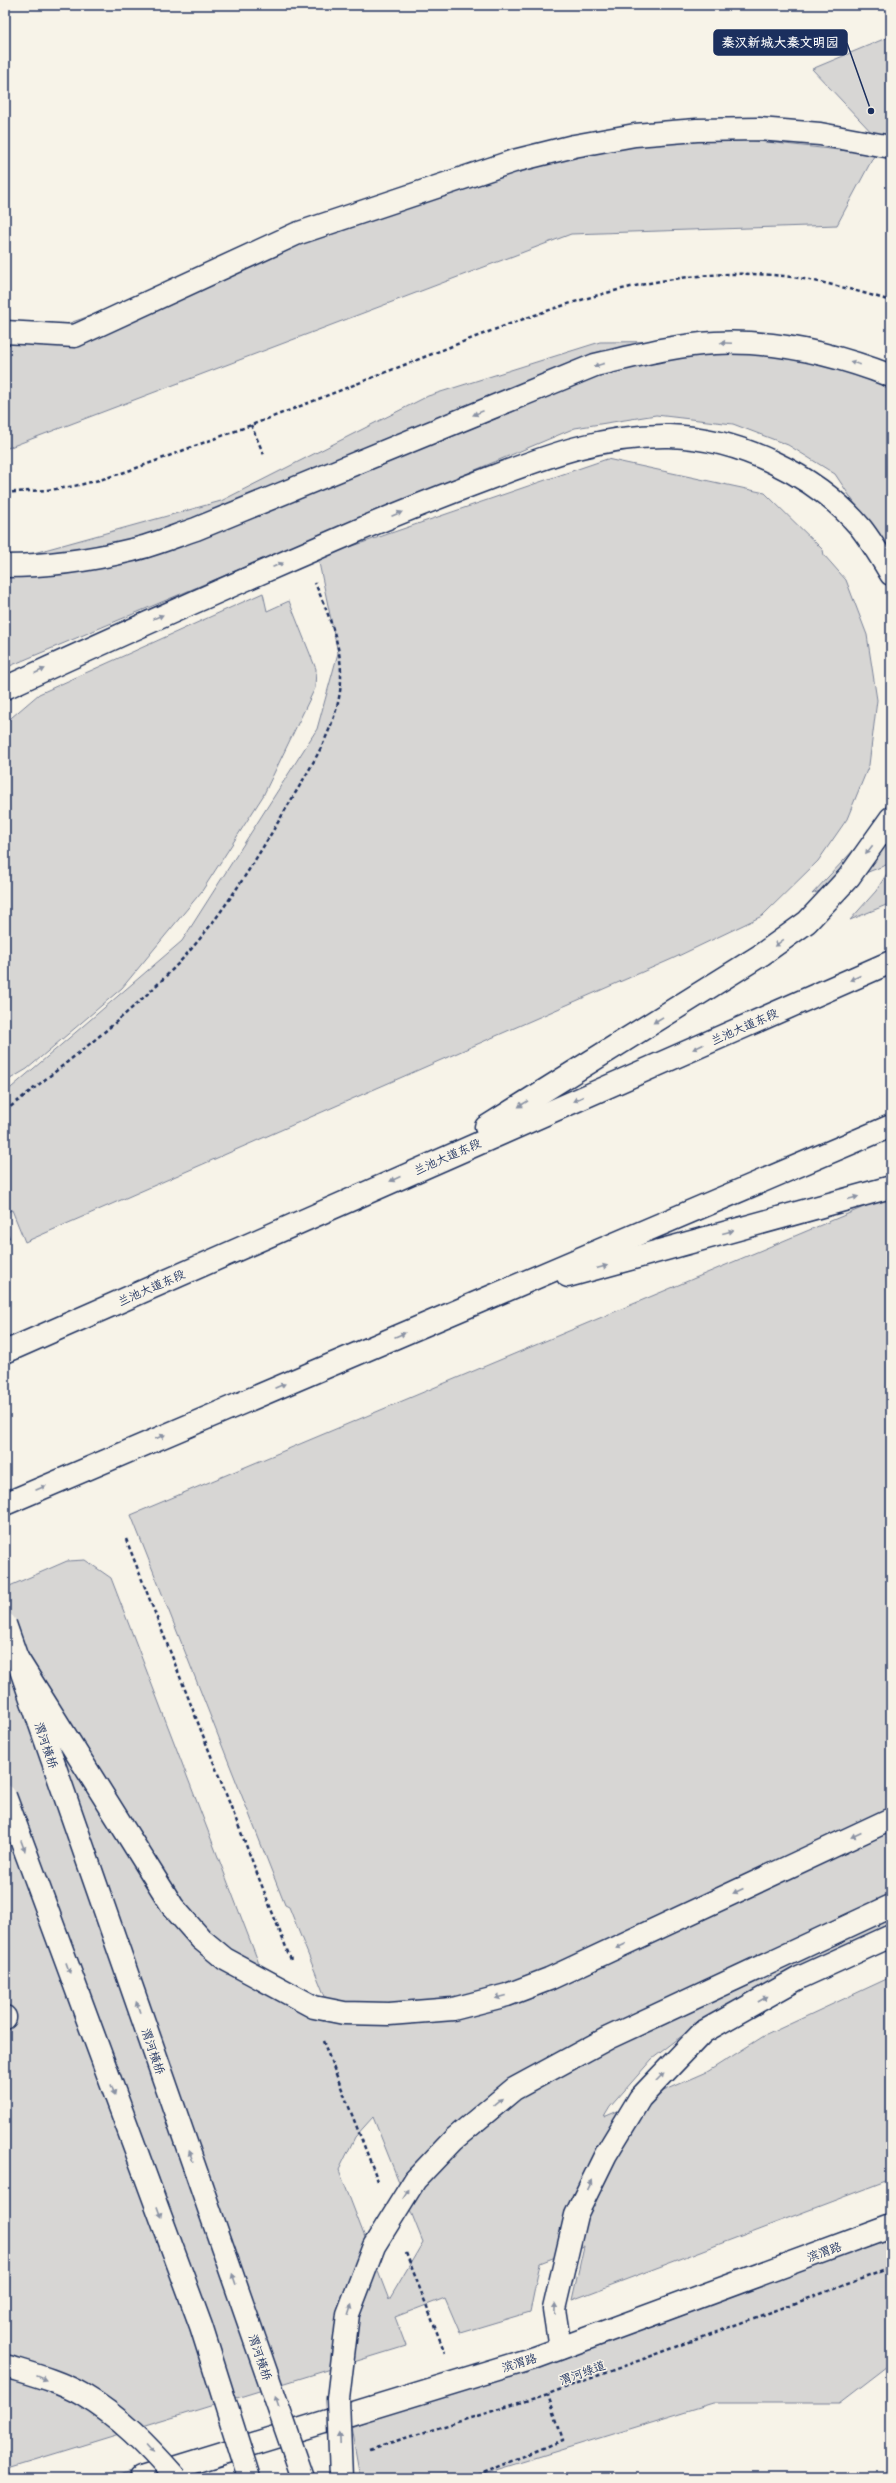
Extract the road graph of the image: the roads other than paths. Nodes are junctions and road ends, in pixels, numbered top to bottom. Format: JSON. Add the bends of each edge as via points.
{"nodes":[{"id":1,"x":891,"y":147,"type":"edge"},
{"id":2,"x":5,"y":332,"type":"edge"},
{"id":3,"x":891,"y":376,"type":"edge"},
{"id":4,"x":5,"y":566,"type":"edge"},
{"id":5,"x":891,"y":574,"type":"edge"},
{"id":6,"x":5,"y":688,"type":"edge"},
{"id":7,"x":891,"y":818,"type":"edge"},
{"id":8,"x":891,"y":962,"type":"edge"},
{"id":9,"x":891,"y":1126,"type":"edge"},
{"id":10,"x":421,"y":1168,"type":"junction"},
{"id":11,"x":891,"y":1187,"type":"edge"},
{"id":12,"x":484,"y":1299,"type":"junction"},
{"id":13,"x":5,"y":1352,"type":"edge"},
{"id":14,"x":5,"y":1504,"type":"edge"},
{"id":15,"x":5,"y":1624,"type":"edge"},
{"id":16,"x":15,"y":1656,"type":"junction"},
{"id":17,"x":5,"y":1796,"type":"edge"},
{"id":18,"x":891,"y":1819,"type":"edge"},
{"id":19,"x":891,"y":1906,"type":"edge"},
{"id":20,"x":891,"y":1936,"type":"edge"},
{"id":21,"x":891,"y":2226,"type":"edge"},
{"id":22,"x":560,"y":2348,"type":"junction"},
{"id":23,"x":5,"y":2366,"type":"edge"},
{"id":24,"x":141,"y":2478,"type":"edge"},
{"id":25,"x":176,"y":2478,"type":"edge"},
{"id":26,"x":249,"y":2478,"type":"edge"},
{"id":27,"x":303,"y":2478,"type":"edge"},
{"id":28,"x":341,"y":2478,"type":"edge"}],
"edges":[{"from":1,"to":2,"type":"main road","via":[[820,134],[759,129],[635,135],[574,146],[514,161],[296,234],[75,336]]},
{"from":3,"to":4,"type":"main road","one_way":true,"via":[[855,362],[778,346],[716,343],[662,349],[595,366],[196,529],[132,550],[80,560]]},
{"from":6,"to":5,"type":"main road","one_way":true,"via":[[141,624],[411,507],[528,463],[600,441],[639,436],[672,436],[704,440],[761,457],[800,477],[831,499],[862,529]]},
{"from":7,"to":10,"type":"main road","one_way":true,"via":[[849,877],[807,922],[761,955]]},
{"from":8,"to":10,"type":"main road","name":"兰池大道东段","one_way":true},
{"from":9,"to":12,"type":"main road"},
{"from":10,"to":13,"type":"main road","name":"兰池大道东段","one_way":true},
{"from":12,"to":11,"type":"main road","one_way":true},
{"from":14,"to":12,"type":"main road","one_way":true},
{"from":15,"to":16,"type":"main road","name":"渭河横桥","bridge":true},
{"from":18,"to":16,"type":"main road","one_way":true,"bridge":true,"via":[[549,1979],[507,1995],[452,2009],[389,2014],[344,2013],[314,2007],[225,1959],[201,1939],[172,1907]]},
{"from":27,"to":16,"type":"main road","name":"渭河横桥","one_way":true,"bridge":true},
{"from":17,"to":26,"type":"main road","one_way":true,"bridge":true,"via":[[201,2326]]},
{"from":28,"to":19,"type":"main road","one_way":true,"bridge":true,"via":[[338,2399],[348,2314],[374,2246],[414,2180],[454,2139],[514,2089],[608,2038]]},
{"from":22,"to":20,"type":"main road","one_way":true,"via":[[554,2309],[576,2215],[606,2154],[640,2098],[703,2032],[799,1978]]},
{"from":21,"to":22,"type":"main road","name":"滨渭路"},
{"from":22,"to":24,"type":"main road","name":"滨渭路"},
{"from":23,"to":25,"type":"main road","one_way":true,"bridge":true,"via":[[82,2394],[144,2441]]}]}
